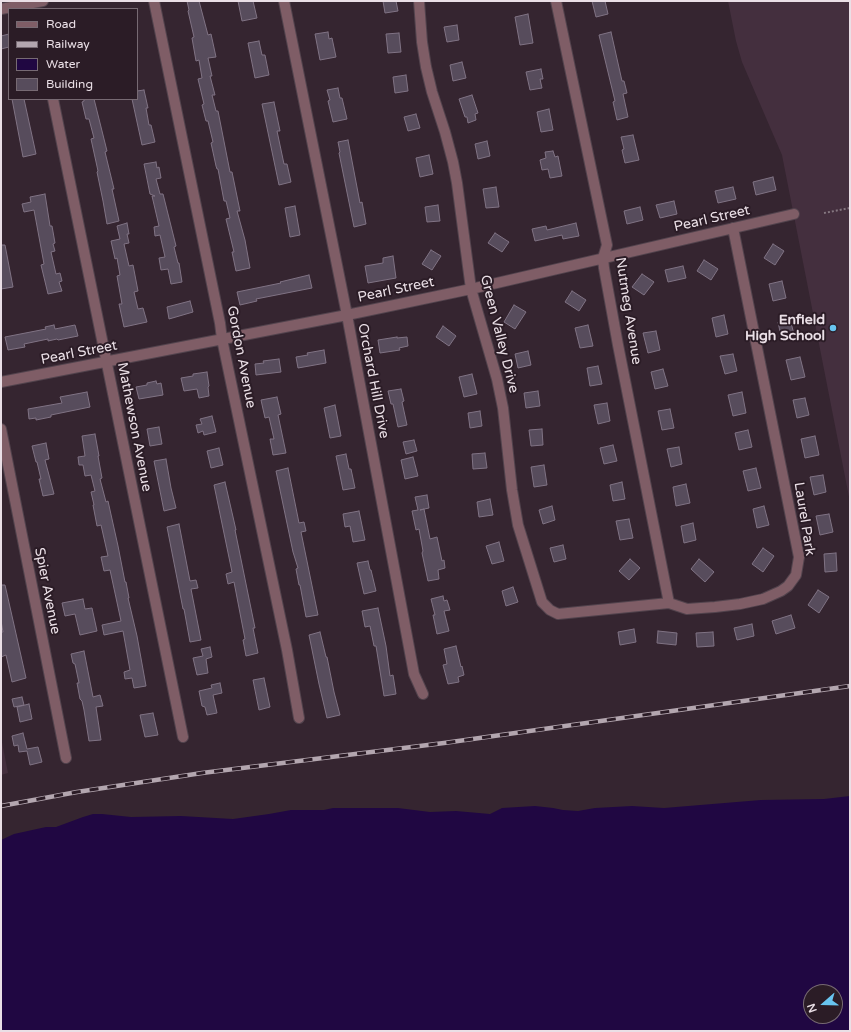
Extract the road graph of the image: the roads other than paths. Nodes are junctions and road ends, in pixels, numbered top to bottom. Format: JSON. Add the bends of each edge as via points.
{"nodes":[{"id":1,"x":154,"y":1,"type":"edge"},
{"id":2,"x":284,"y":1,"type":"edge"},
{"id":3,"x":419,"y":1,"type":"edge"},
{"id":4,"x":556,"y":1,"type":"edge"},
{"id":5,"x":38,"y":3,"type":"edge"},
{"id":6,"x":1,"y":9,"type":"edge"},
{"id":7,"x":54,"y":100,"type":"edge"},
{"id":8,"x":794,"y":214,"type":"dead end"},
{"id":9,"x":733,"y":228,"type":"junction"},
{"id":10,"x":603,"y":258,"type":"junction"},
{"id":11,"x":471,"y":289,"type":"junction"},
{"id":12,"x":347,"y":315,"type":"junction"},
{"id":13,"x":222,"y":339,"type":"junction"},
{"id":14,"x":107,"y":362,"type":"junction"},
{"id":15,"x":1,"y":382,"type":"edge"},
{"id":16,"x":1,"y":429,"type":"edge"},
{"id":17,"x":542,"y":602,"type":"joint"},
{"id":18,"x":670,"y":603,"type":"junction"},
{"id":19,"x":423,"y":694,"type":"dead end"},
{"id":20,"x":300,"y":718,"type":"dead end"},
{"id":21,"x":183,"y":737,"type":"dead end"},
{"id":22,"x":66,"y":758,"type":"dead end"}],
"edges":[{"from":1,"to":13,"type":"street","name":"Gordon Avenue"},
{"from":2,"to":12,"type":"street","name":"Orchard Hill Drive"},
{"from":3,"to":11,"type":"street","name":"Green Valley Drive","via":[[426,67],[457,183]]},
{"from":4,"to":10,"type":"street","name":"Nutmeg Avenue","via":[[607,245]]},
{"from":5,"to":6,"type":"street"},
{"from":7,"to":14,"type":"street","name":"Mathewson Avenue"},
{"from":8,"to":9,"type":"street","name":"Pearl Street"},
{"from":9,"to":10,"type":"street","name":"Pearl Street"},
{"from":9,"to":18,"type":"street","name":"Laurel Park","via":[[799,557],[796,575],[788,586],[763,599],[687,609]]},
{"from":10,"to":11,"type":"street","name":"Pearl Street"},
{"from":10,"to":18,"type":"street","name":"Nutmeg Avenue"},
{"from":11,"to":12,"type":"street","name":"Pearl Street"},
{"from":11,"to":17,"type":"street","name":"Green Valley Drive","via":[[503,408],[518,525]]},
{"from":12,"to":13,"type":"street","name":"Pearl Street"},
{"from":12,"to":19,"type":"street","name":"Orchard Hill Drive","via":[[414,674]]},
{"from":13,"to":14,"type":"street","name":"Pearl Street"},
{"from":13,"to":20,"type":"street","name":"Gordon Avenue"},
{"from":14,"to":15,"type":"street","name":"Pearl Street"},
{"from":14,"to":21,"type":"street","name":"Mathewson Avenue"},
{"from":16,"to":22,"type":"street","name":"Spier Avenue"},
{"from":17,"to":18,"type":"street","name":"Laurel Park","via":[[558,614]]}]}
